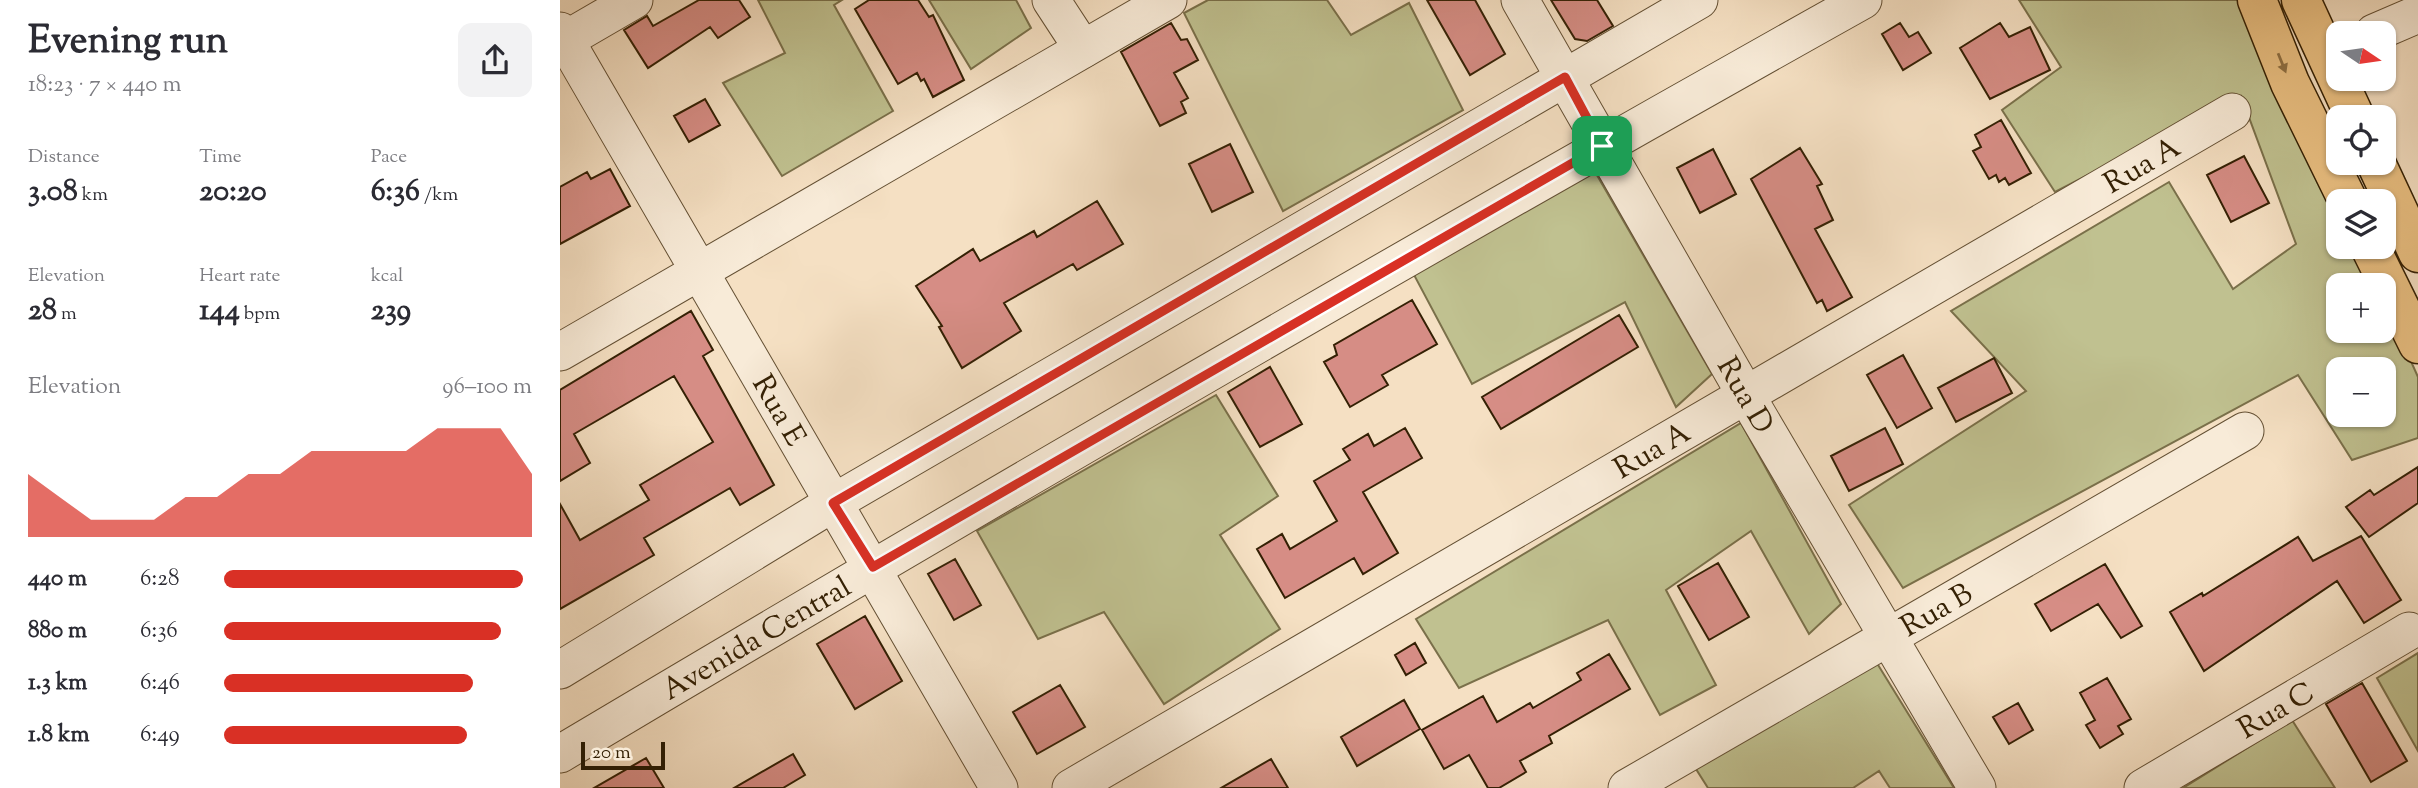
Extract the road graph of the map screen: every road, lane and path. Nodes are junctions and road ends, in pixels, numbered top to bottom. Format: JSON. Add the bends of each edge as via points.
{"nodes":[{"id":1,"x":634,"y":0,"type":"edge"},
{"id":2,"x":1051,"y":0,"type":"edge"},
{"id":3,"x":1168,"y":0,"type":"edge"},
{"id":4,"x":1520,"y":0,"type":"edge"},
{"id":5,"x":1699,"y":0,"type":"edge"},
{"id":6,"x":1863,"y":0,"type":"edge"},
{"id":7,"x":2257,"y":0,"type":"edge"},
{"id":8,"x":2301,"y":0,"type":"edge"},
{"id":9,"x":2418,"y":14,"type":"edge"},
{"id":10,"x":2396,"y":24,"type":"edge"},
{"id":11,"x":562,"y":38,"type":"edge"},
{"id":12,"x":2326,"y":42,"type":"edge"},
{"id":13,"x":1083,"y":49,"type":"junction"},
{"id":14,"x":1565,"y":77,"type":"junction"},
{"id":15,"x":2232,"y":112,"type":"dead end"},
{"id":16,"x":1602,"y":146,"type":"junction"},
{"id":17,"x":2382,"y":175,"type":"edge"},
{"id":18,"x":2342,"y":189,"type":"edge"},
{"id":19,"x":2418,"y":253,"type":"edge"},
{"id":20,"x":2376,"y":259,"type":"edge"},
{"id":21,"x":700,"y":272,"type":"junction"},
{"id":22,"x":2418,"y":344,"type":"edge"},
{"id":23,"x":560,"y":352,"type":"edge"},
{"id":24,"x":1747,"y":397,"type":"junction"},
{"id":25,"x":2245,"y":431,"type":"dead end"},
{"id":26,"x":833,"y":503,"type":"junction"},
{"id":27,"x":873,"y":567,"type":"junction"},
{"id":28,"x":2409,"y":631,"type":"dead end"},
{"id":29,"x":1888,"y":637,"type":"junction"},
{"id":30,"x":560,"y":670,"type":"edge"},
{"id":31,"x":560,"y":754,"type":"edge"},
{"id":32,"x":999,"y":788,"type":"edge"},
{"id":33,"x":1071,"y":788,"type":"edge"},
{"id":34,"x":1627,"y":788,"type":"edge"},
{"id":35,"x":1977,"y":788,"type":"edge"},
{"id":36,"x":2143,"y":788,"type":"edge"}],
"edges":[{"from":1,"to":11,"type":"street"},
{"from":2,"to":13,"type":"street"},
{"from":3,"to":13,"type":"street"},
{"from":4,"to":14,"type":"street","name":"Rua D"},
{"from":5,"to":14,"type":"street"},
{"from":6,"to":16,"type":"street","name":"Avenida Central"},
{"from":7,"to":18,"type":"main road","one_way":true,"via":[[2290,83]]},
{"from":8,"to":12,"type":"main road"},
{"from":9,"to":10,"type":"street"},
{"from":11,"to":21,"type":"street","name":"Rua E"},
{"from":13,"to":21,"type":"street"},
{"from":14,"to":16,"type":"street","name":"Rua D"},
{"from":14,"to":26,"type":"street"},
{"from":15,"to":24,"type":"street","name":"Rua A"},
{"from":16,"to":24,"type":"street","name":"Rua D"},
{"from":16,"to":27,"type":"street","name":"Avenida Central"},
{"from":17,"to":19,"type":"main road"},
{"from":20,"to":22,"type":"main road"},
{"from":21,"to":23,"type":"street"},
{"from":21,"to":26,"type":"street","name":"Rua E"},
{"from":24,"to":29,"type":"street","name":"Rua D"},
{"from":24,"to":33,"type":"street","name":"Rua A"},
{"from":25,"to":29,"type":"street","name":"Rua B"},
{"from":26,"to":27,"type":"street","name":"Rua E"},
{"from":26,"to":30,"type":"street"},
{"from":27,"to":31,"type":"street","name":"Avenida Central"},
{"from":27,"to":32,"type":"street","name":"Rua E"},
{"from":28,"to":36,"type":"street","name":"Rua C"},
{"from":29,"to":34,"type":"street","name":"Rua B"},
{"from":29,"to":35,"type":"street","name":"Rua D"}]}
